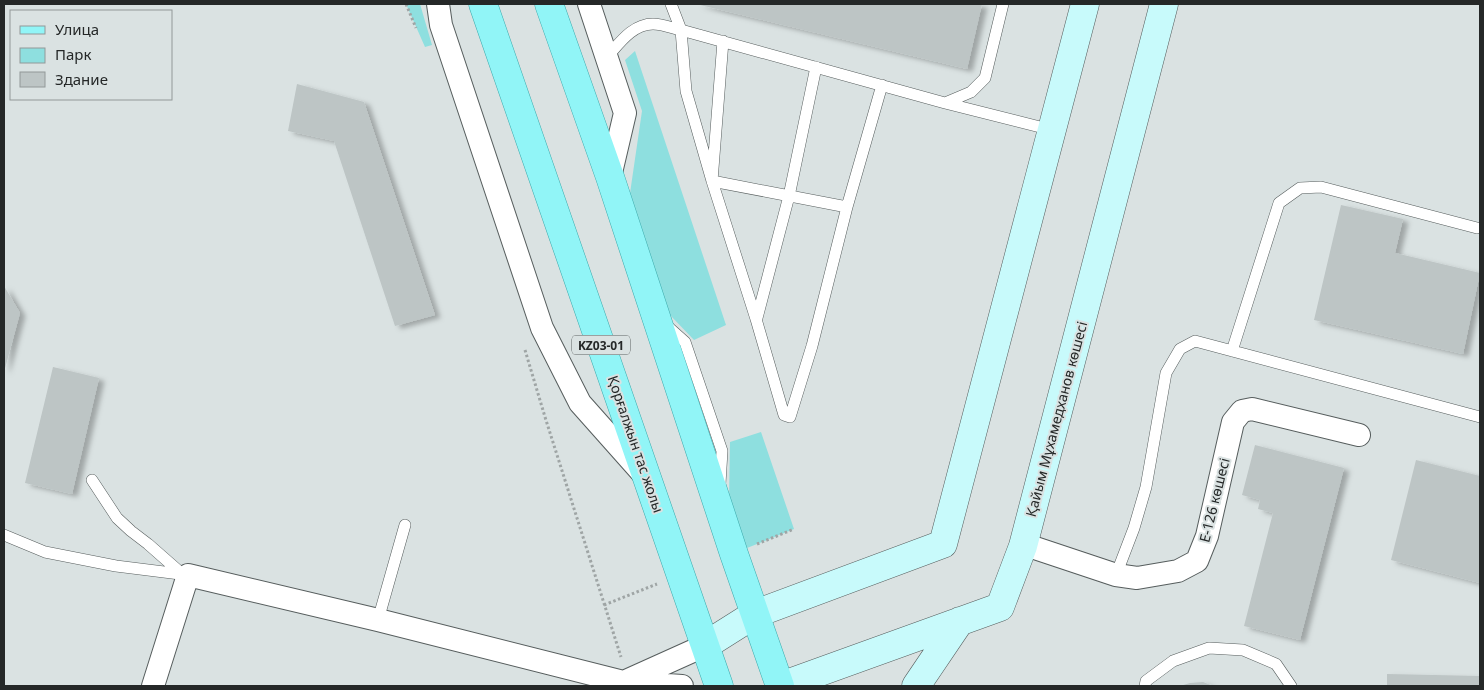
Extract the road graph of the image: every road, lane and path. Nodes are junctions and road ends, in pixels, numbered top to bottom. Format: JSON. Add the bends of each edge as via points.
{"nodes":[{"id":1,"x":438,"y":4,"type":"edge"},
{"id":2,"x":483,"y":4,"type":"edge"},
{"id":3,"x":549,"y":4,"type":"edge"},
{"id":4,"x":589,"y":4,"type":"edge"},
{"id":5,"x":671,"y":4,"type":"edge"},
{"id":6,"x":1003,"y":4,"type":"edge"},
{"id":7,"x":1086,"y":4,"type":"edge"},
{"id":8,"x":1164,"y":4,"type":"edge"},
{"id":9,"x":681,"y":30,"type":"junction"},
{"id":10,"x":723,"y":41,"type":"junction"},
{"id":11,"x":606,"y":58,"type":"junction"},
{"id":12,"x":816,"y":67,"type":"junction"},
{"id":13,"x":882,"y":85,"type":"junction"},
{"id":14,"x":945,"y":102,"type":"junction"},
{"id":15,"x":1052,"y":130,"type":"junction"},
{"id":16,"x":610,"y":177,"type":"junction"},
{"id":17,"x":712,"y":181,"type":"junction"},
{"id":18,"x":789,"y":196,"type":"junction"},
{"id":19,"x":848,"y":208,"type":"junction"},
{"id":20,"x":1477,"y":228,"type":"dead end"},
{"id":21,"x":756,"y":319,"type":"junction"},
{"id":22,"x":1232,"y":351,"type":"junction"},
{"id":23,"x":1480,"y":417,"type":"edge"},
{"id":24,"x":1359,"y":435,"type":"dead end"},
{"id":25,"x":92,"y":480,"type":"dead end"},
{"id":26,"x":649,"y":482,"type":"junction"},
{"id":27,"x":406,"y":525,"type":"dead end"},
{"id":28,"x":794,"y":529,"type":"dead end"},
{"id":29,"x":4,"y":534,"type":"edge"},
{"id":30,"x":757,"y":544,"type":"dead end"},
{"id":31,"x":1023,"y":544,"type":"junction"},
{"id":32,"x":184,"y":574,"type":"junction"},
{"id":33,"x":1116,"y":575,"type":"junction"},
{"id":34,"x":656,"y":584,"type":"dead end"},
{"id":35,"x":604,"y":605,"type":"dead end"},
{"id":36,"x":755,"y":614,"type":"junction"},
{"id":37,"x":378,"y":620,"type":"junction"},
{"id":38,"x":960,"y":621,"type":"junction"},
{"id":39,"x":706,"y":645,"type":"junction"},
{"id":40,"x":623,"y":684,"type":"edge"},
{"id":41,"x":153,"y":686,"type":"edge"},
{"id":42,"x":682,"y":686,"type":"edge"},
{"id":43,"x":719,"y":686,"type":"edge"},
{"id":44,"x":780,"y":686,"type":"edge"},
{"id":45,"x":916,"y":686,"type":"edge"},
{"id":46,"x":1145,"y":686,"type":"edge"},
{"id":47,"x":1291,"y":686,"type":"edge"}],
"edges":[{"from":1,"to":26,"type":"street","via":[[440,25],[542,328],[580,403]]},
{"from":2,"to":26,"type":"main road","name":"Қорғалжын тас жолы","number":"KZ03-01"},
{"from":3,"to":16,"type":"main road"},
{"from":4,"to":11,"type":"street"},
{"from":5,"to":9,"type":"lane"},
{"from":6,"to":14,"type":"lane","via":[[984,78],[971,92]]},
{"from":7,"to":15,"type":"main road"},
{"from":8,"to":31,"type":"main road","name":"Қайым Мұхамедханов көшесі"},
{"from":9,"to":10,"type":"lane"},
{"from":9,"to":11,"type":"lane","via":[[654,24],[640,26]]},
{"from":9,"to":17,"type":"lane","via":[[686,91]]},
{"from":10,"to":12,"type":"lane"},
{"from":10,"to":17,"type":"lane"},
{"from":11,"to":16,"type":"street","via":[[625,113]]},
{"from":12,"to":13,"type":"lane"},
{"from":12,"to":18,"type":"lane"},
{"from":13,"to":14,"type":"lane"},
{"from":13,"to":19,"type":"lane"},
{"from":14,"to":15,"type":"lane"},
{"from":15,"to":36,"type":"main road","via":[[942,544]]},
{"from":16,"to":36,"type":"main road"},
{"from":17,"to":18,"type":"lane"},
{"from":17,"to":21,"type":"lane"},
{"from":18,"to":19,"type":"lane"},
{"from":18,"to":21,"type":"lane"},
{"from":19,"to":21,"type":"lane","via":[[790,417],[784,415]]},
{"from":20,"to":22,"type":"lane","via":[[1321,187],[1300,188],[1279,203]]},
{"from":22,"to":23,"type":"lane"},
{"from":22,"to":33,"type":"lane","via":[[1195,341],[1180,349],[1166,373],[1146,488]]},
{"from":24,"to":33,"type":"street","name":"Е-126 көшесі","via":[[1252,409],[1242,411],[1233,422],[1207,536],[1197,561],[1178,571],[1137,578]]},
{"from":25,"to":32,"type":"lane","via":[[117,518]]},
{"from":26,"to":39,"type":"main road","name":"Қорғалжын тас жолы","number":"KZ03-01"},
{"from":27,"to":37,"type":"lane"},
{"from":28,"to":30,"type":"path"},
{"from":29,"to":32,"type":"lane","via":[[45,552],[116,566]]},
{"from":31,"to":33,"type":"street","name":"Е-126 көшесі"},
{"from":31,"to":38,"type":"main road","name":"Қайым Мұхамедханов көшесі","via":[[1000,607]]},
{"from":32,"to":37,"type":"street"},
{"from":32,"to":41,"type":"street"},
{"from":34,"to":35,"type":"path"},
{"from":36,"to":39,"type":"main road"},
{"from":36,"to":44,"type":"main road"},
{"from":37,"to":40,"type":"street"},
{"from":38,"to":44,"type":"main road","name":"Қайым Мұхамедханов көшесі"},
{"from":38,"to":45,"type":"main road"},
{"from":39,"to":40,"type":"street"},
{"from":39,"to":43,"type":"main road","name":"Қорғалжын тас жолы","number":"KZ03-01"},
{"from":40,"to":42,"type":"street"},
{"from":46,"to":47,"type":"lane","via":[[1146,681],[1173,661],[1209,648],[1243,650],[1276,664]]}]}
